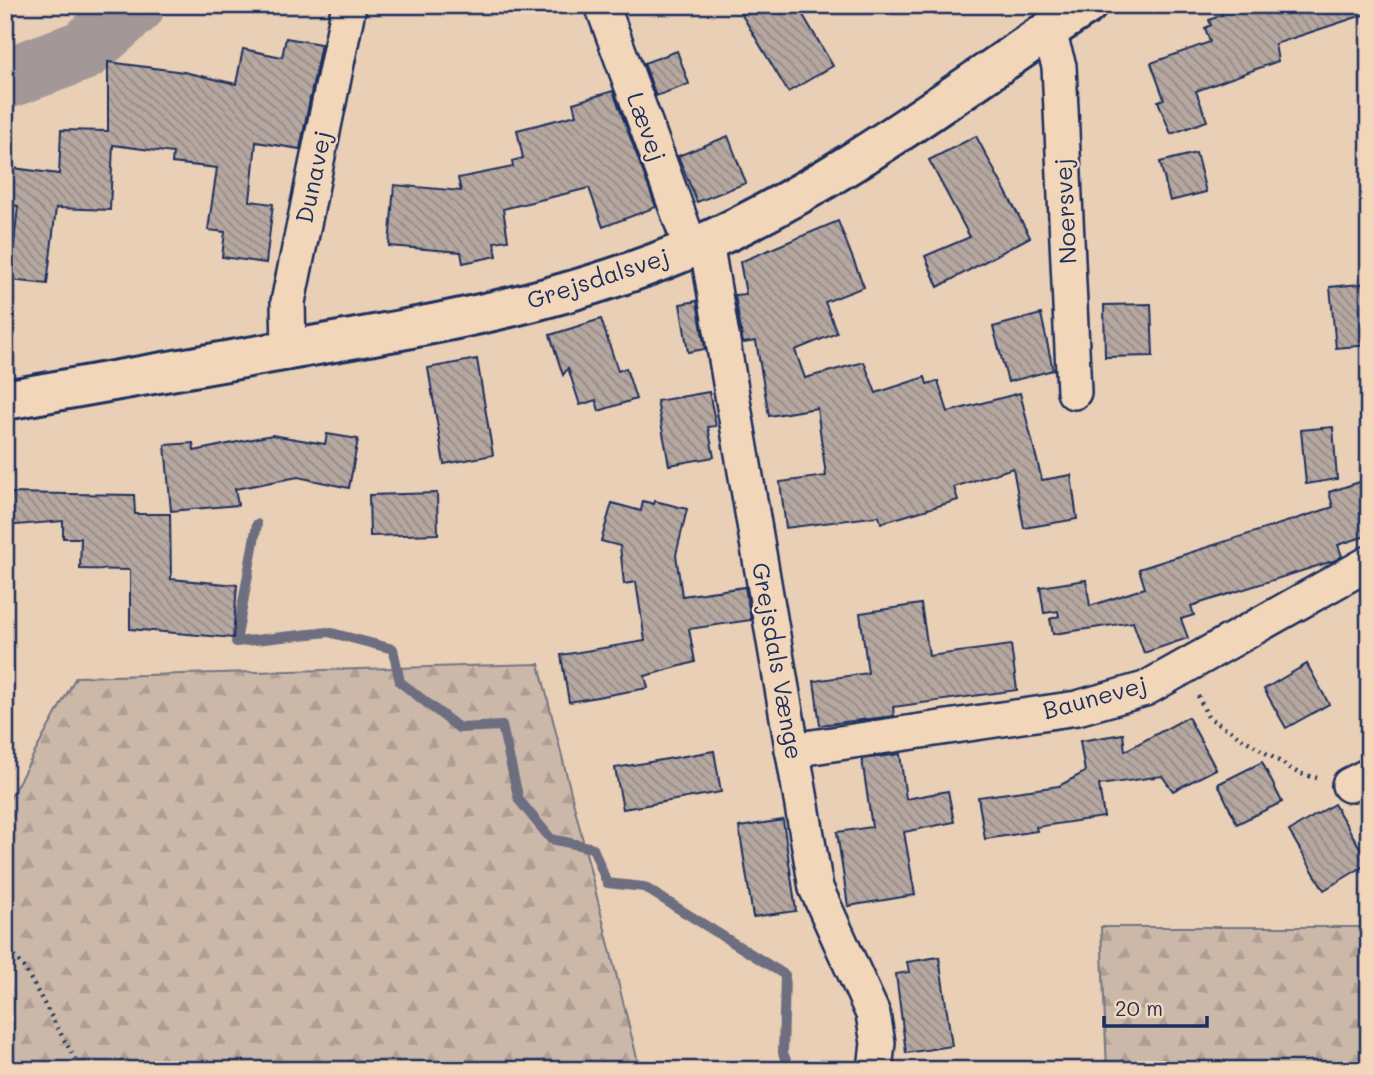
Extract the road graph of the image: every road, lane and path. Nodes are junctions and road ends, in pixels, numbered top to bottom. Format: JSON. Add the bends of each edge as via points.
{"nodes":[{"id":1,"x":349,"y":5,"type":"edge"},
{"id":2,"x":602,"y":5,"type":"edge"},
{"id":3,"x":1087,"y":5,"type":"edge"},
{"id":4,"x":1048,"y":30,"type":"junction"},
{"id":5,"x":699,"y":245,"type":"junction"},
{"id":6,"x":289,"y":350,"type":"junction"},
{"id":7,"x":1074,"y":392,"type":"dead end"},
{"id":8,"x":5,"y":400,"type":"edge"},
{"id":9,"x":1369,"y":563,"type":"edge"},
{"id":10,"x":1183,"y":668,"type":"junction"},
{"id":11,"x":792,"y":750,"type":"junction"},
{"id":12,"x":1359,"y":780,"type":"edge"},
{"id":13,"x":5,"y":945,"type":"edge"},
{"id":14,"x":81,"y":1070,"type":"edge"},
{"id":15,"x":875,"y":1070,"type":"edge"}],
"edges":[{"from":1,"to":6,"type":"street","name":"Dunavej","via":[[288,302]]},
{"from":2,"to":5,"type":"street","name":"Lævej"},
{"from":3,"to":4,"type":"street","name":"Grejsdalsvej"},
{"from":4,"to":5,"type":"street","name":"Grejsdalsvej","via":[[798,196]]},
{"from":4,"to":7,"type":"street","name":"Noersvej","via":[[1059,66]]},
{"from":5,"to":6,"type":"street","name":"Grejsdalsvej","via":[[564,295],[428,326]]},
{"from":5,"to":11,"type":"street","name":"Grejsdals Vænge"},
{"from":6,"to":8,"type":"street","name":"Grejsdalsvej"},
{"from":9,"to":10,"type":"street","name":"Baunevej"},
{"from":10,"to":11,"type":"street","name":"Baunevej","via":[[1145,689],[1077,708]]},
{"from":10,"to":12,"type":"path","via":[[1208,717],[1298,773]]},
{"from":11,"to":15,"type":"street","name":"Grejsdals Vænge","via":[[816,888],[873,1014],[878,1043]]},
{"from":13,"to":14,"type":"path","via":[[25,969]]}]}
